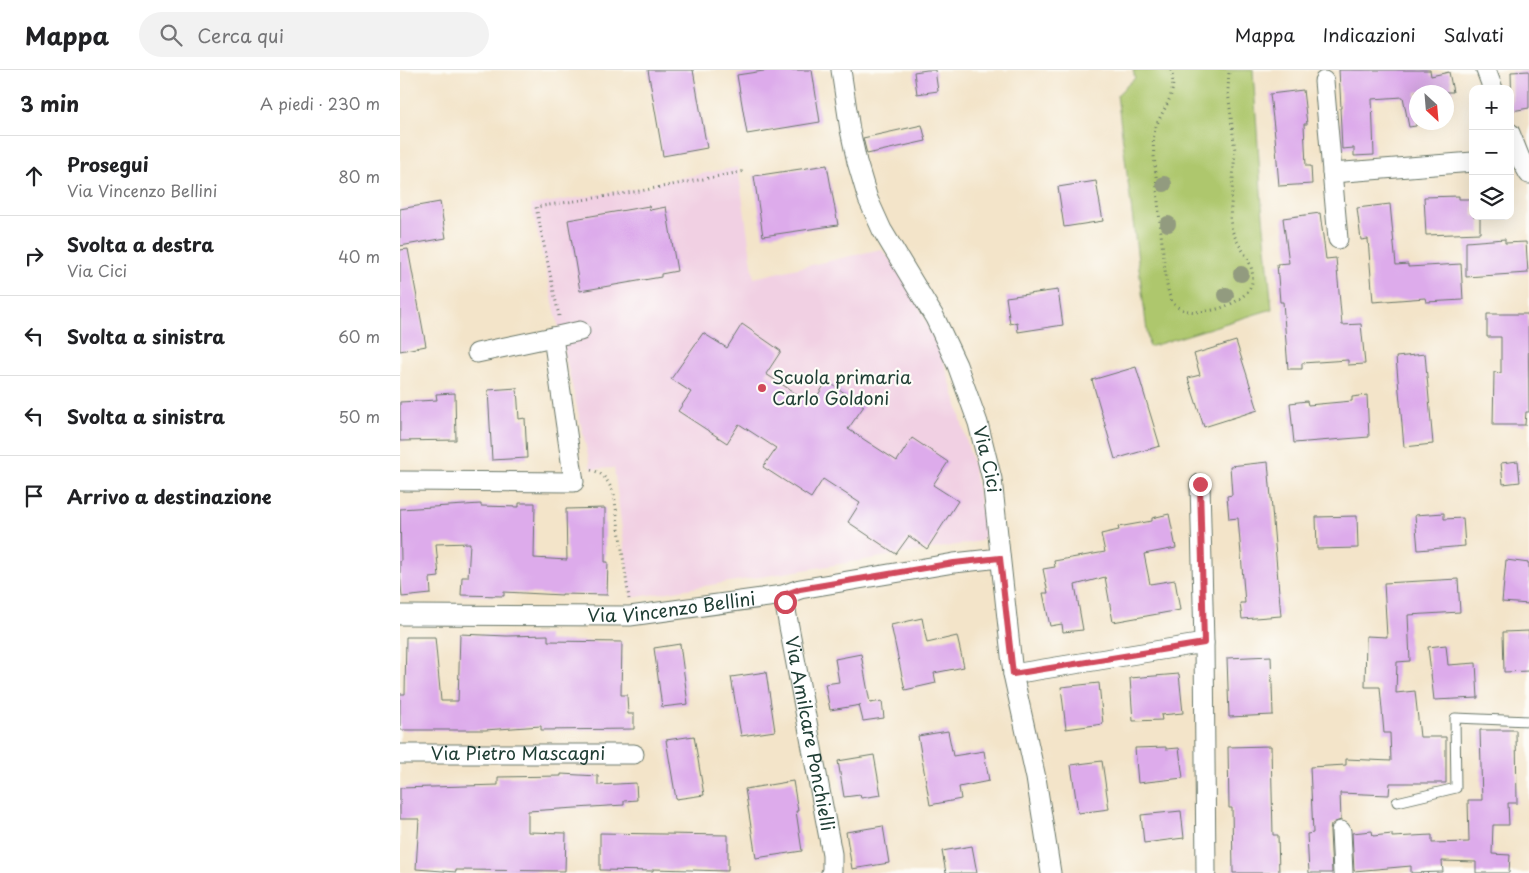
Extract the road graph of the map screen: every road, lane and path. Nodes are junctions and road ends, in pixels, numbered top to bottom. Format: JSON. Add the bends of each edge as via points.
{"nodes":[{"id":1,"x":841,"y":70,"type":"edge"},
{"id":2,"x":1170,"y":70,"type":"edge"},
{"id":3,"x":1229,"y":70,"type":"edge"},
{"id":4,"x":1486,"y":70,"type":"edge"},
{"id":5,"x":1324,"y":81,"type":"dead end"},
{"id":6,"x":1492,"y":85,"type":"edge"},
{"id":7,"x":1514,"y":145,"type":"edge"},
{"id":8,"x":1469,"y":162,"type":"edge"},
{"id":9,"x":1520,"y":164,"type":"edge"},
{"id":10,"x":746,"y":171,"type":"dead end"},
{"id":11,"x":1332,"y":173,"type":"junction"},
{"id":12,"x":1338,"y":239,"type":"dead end"},
{"id":13,"x":580,"y":331,"type":"dead end"},
{"id":14,"x":553,"y":337,"type":"junction"},
{"id":15,"x":477,"y":353,"type":"dead end"},
{"id":16,"x":573,"y":471,"type":"junction"},
{"id":17,"x":400,"y":481,"type":"edge"},
{"id":18,"x":1200,"y":484,"type":"dead end"},
{"id":19,"x":1000,"y":558,"type":"junction"},
{"id":20,"x":783,"y":595,"type":"junction"},
{"id":21,"x":400,"y":615,"type":"edge"},
{"id":22,"x":630,"y":616,"type":"junction"},
{"id":23,"x":1204,"y":643,"type":"junction"},
{"id":24,"x":1013,"y":674,"type":"junction"},
{"id":25,"x":1529,"y":721,"type":"edge"},
{"id":26,"x":400,"y":754,"type":"edge"},
{"id":27,"x":634,"y":754,"type":"dead end"},
{"id":28,"x":1397,"y":802,"type":"dead end"},
{"id":29,"x":1341,"y":831,"type":"dead end"},
{"id":30,"x":831,"y":873,"type":"edge"},
{"id":31,"x":1051,"y":873,"type":"edge"},
{"id":32,"x":1206,"y":873,"type":"edge"},
{"id":33,"x":1343,"y":873,"type":"edge"}],
"edges":[{"from":1,"to":19,"type":"street","name":"Via Cici","via":[[855,154],[868,199],[882,230],[935,318],[957,365],[978,423],[992,479]]},
{"from":2,"to":3,"type":"path","via":[[1172,93],[1154,134],[1159,221],[1172,302],[1180,309],[1192,312],[1237,302],[1252,284],[1251,266],[1234,235],[1230,219],[1235,152],[1228,91]]},
{"from":4,"to":6,"type":"street"},
{"from":5,"to":11,"type":"street"},
{"from":7,"to":9,"type":"street"},
{"from":8,"to":11,"type":"street"},
{"from":10,"to":14,"type":"path","via":[[536,207],[561,324]]},
{"from":11,"to":12,"type":"street"},
{"from":13,"to":14,"type":"street"},
{"from":14,"to":15,"type":"street"},
{"from":14,"to":16,"type":"street"},
{"from":16,"to":17,"type":"street","via":[[574,482]]},
{"from":16,"to":22,"type":"path","via":[[599,472],[614,494]]},
{"from":18,"to":23,"type":"street"},
{"from":19,"to":20,"type":"street","name":"Via Vincenzo Bellini","via":[[800,589]]},
{"from":19,"to":24,"type":"street","name":"Via Cici"},
{"from":20,"to":22,"type":"street","name":"Via Vincenzo Bellini"},
{"from":20,"to":30,"type":"street","name":"Via Amilcare Ponchielli","via":[[832,854]]},
{"from":21,"to":22,"type":"street","name":"Via Vincenzo Bellini"},
{"from":23,"to":24,"type":"street"},
{"from":23,"to":32,"type":"street"},
{"from":24,"to":31,"type":"street","name":"Via Cici","via":[[1036,778]]},
{"from":25,"to":28,"type":"lane","via":[[1455,718],[1456,788]]},
{"from":26,"to":27,"type":"street","name":"Via Pietro Mascagni"},
{"from":29,"to":33,"type":"street"}]}
